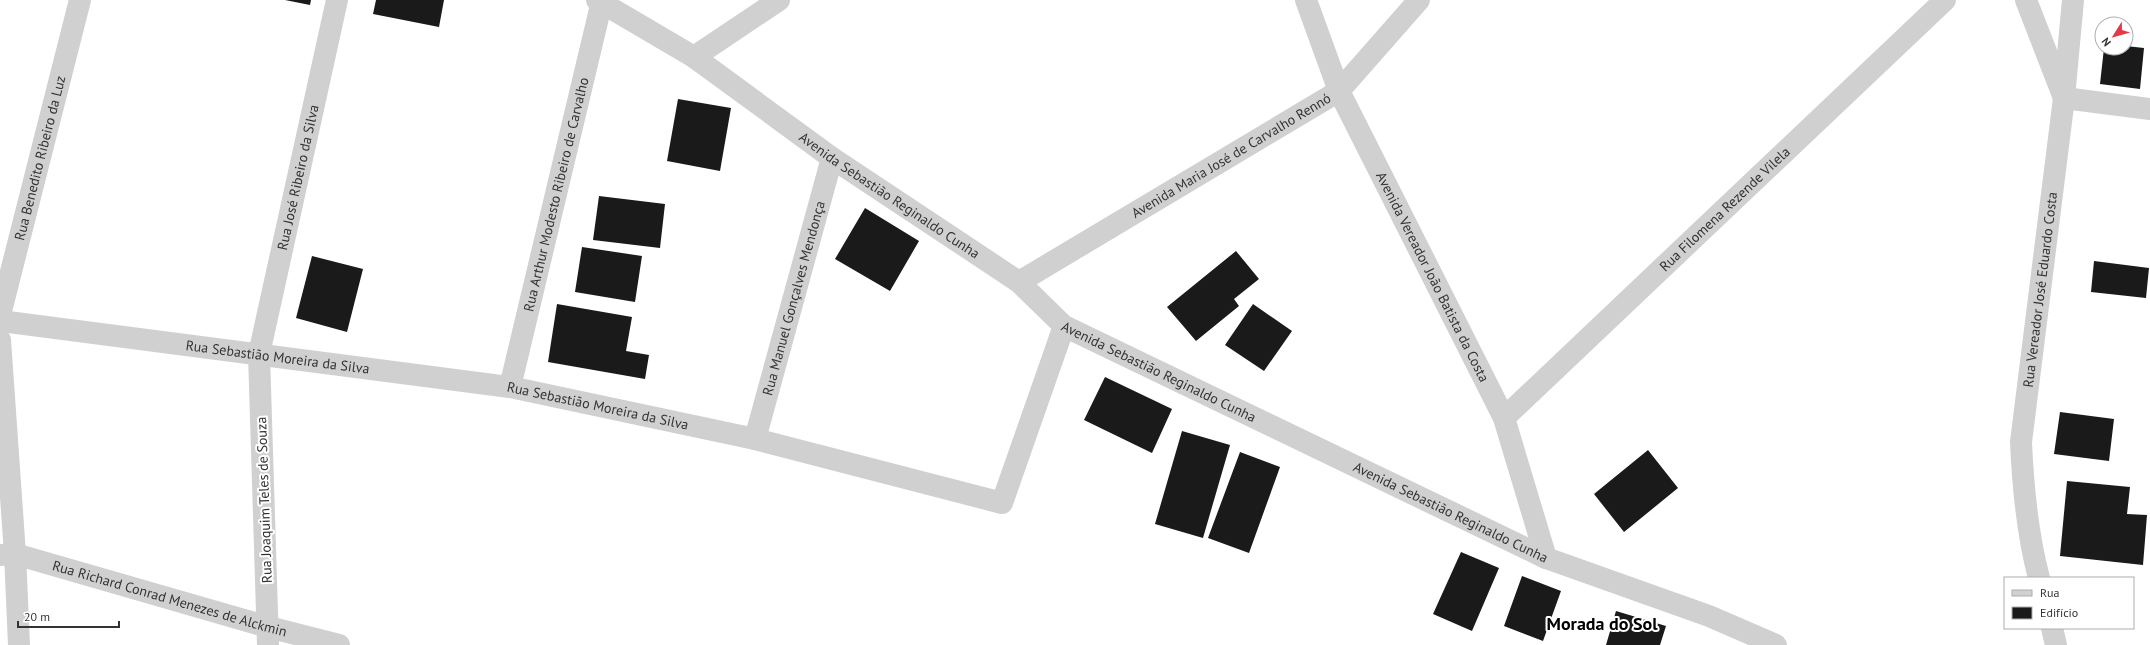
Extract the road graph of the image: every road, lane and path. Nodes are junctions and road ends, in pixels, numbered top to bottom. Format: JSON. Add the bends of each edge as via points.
{"nodes":[{"id":1,"x":80,"y":0,"type":"edge"},
{"id":2,"x":337,"y":0,"type":"edge"},
{"id":3,"x":779,"y":0,"type":"edge"},
{"id":4,"x":1306,"y":0,"type":"edge"},
{"id":5,"x":1418,"y":0,"type":"edge"},
{"id":6,"x":1945,"y":0,"type":"edge"},
{"id":7,"x":2026,"y":0,"type":"edge"},
{"id":8,"x":2073,"y":0,"type":"edge"},
{"id":9,"x":600,"y":1,"type":"edge"},
{"id":10,"x":694,"y":57,"type":"junction"},
{"id":11,"x":1339,"y":91,"type":"junction"},
{"id":12,"x":2064,"y":98,"type":"junction"},
{"id":13,"x":2150,"y":109,"type":"edge"},
{"id":14,"x":832,"y":158,"type":"junction"},
{"id":15,"x":1019,"y":282,"type":"junction"},
{"id":16,"x":0,"y":315,"type":"edge"},
{"id":17,"x":0,"y":321,"type":"edge"},
{"id":18,"x":1064,"y":326,"type":"junction"},
{"id":19,"x":0,"y":340,"type":"edge"},
{"id":20,"x":259,"y":354,"type":"junction"},
{"id":21,"x":510,"y":388,"type":"junction"},
{"id":22,"x":1504,"y":418,"type":"junction"},
{"id":23,"x":755,"y":439,"type":"junction"},
{"id":24,"x":8,"y":554,"type":"edge"},
{"id":25,"x":1546,"y":558,"type":"junction"},
{"id":26,"x":2039,"y":577,"type":"edge"},
{"id":27,"x":2052,"y":629,"type":"edge"},
{"id":28,"x":268,"y":636,"type":"edge"},
{"id":29,"x":19,"y":645,"type":"edge"},
{"id":30,"x":339,"y":645,"type":"edge"},
{"id":31,"x":1776,"y":645,"type":"edge"},
{"id":32,"x":2056,"y":645,"type":"edge"}],
"edges":[{"from":1,"to":16,"type":"street","name":"Rua Benedito Ribeiro da Luz"},
{"from":2,"to":20,"type":"street","name":"Rua José Ribeiro da Silva"},
{"from":3,"to":10,"type":"street"},
{"from":4,"to":11,"type":"street","name":"Avenida Vereador João Batista da Costa"},
{"from":5,"to":11,"type":"street","name":"Avenida Maria José de Carvalho Rennó"},
{"from":6,"to":22,"type":"street","name":"Rua Filomena Rezende Vilela"},
{"from":7,"to":12,"type":"street"},
{"from":8,"to":12,"type":"street","name":"Rua Vereador José Eduardo Costa"},
{"from":9,"to":10,"type":"street","name":"Avenida Sebastião Reginaldo Cunha"},
{"from":9,"to":21,"type":"street","name":"Rua Arthur Modesto Ribeiro de Carvalho"},
{"from":10,"to":14,"type":"street","name":"Avenida Sebastião Reginaldo Cunha"},
{"from":11,"to":15,"type":"street","name":"Avenida Maria José de Carvalho Rennó"},
{"from":11,"to":22,"type":"street","name":"Avenida Vereador João Batista da Costa"},
{"from":12,"to":13,"type":"street"},
{"from":12,"to":26,"type":"street","name":"Rua Vereador José Eduardo Costa","via":[[2021,442],[2023,493]]},
{"from":14,"to":15,"type":"street","name":"Avenida Sebastião Reginaldo Cunha"},
{"from":14,"to":23,"type":"street","name":"Rua Manuel Gonçalves Mendonça"},
{"from":15,"to":18,"type":"street","name":"Avenida Sebastião Reginaldo Cunha"},
{"from":17,"to":20,"type":"street","name":"Rua Sebastião Moreira da Silva"},
{"from":18,"to":23,"type":"street","name":"Rua Sebastião Moreira da Silva","via":[[1002,503]]},
{"from":18,"to":25,"type":"street","name":"Avenida Sebastião Reginaldo Cunha"},
{"from":19,"to":24,"type":"street"},
{"from":20,"to":21,"type":"street","name":"Rua Sebastião Moreira da Silva"},
{"from":20,"to":28,"type":"street","name":"Rua Joaquim Teles de Souza"},
{"from":21,"to":23,"type":"street","name":"Rua Sebastião Moreira da Silva"},
{"from":22,"to":25,"type":"street","name":"Avenida Vereador João Batista da Costa"},
{"from":24,"to":28,"type":"street","name":"Rua Richard Conrad Menezes de Alckmin"},
{"from":24,"to":29,"type":"street"},
{"from":25,"to":31,"type":"street","name":"Avenida Sebastião Reginaldo Cunha","via":[[1709,616]]},
{"from":27,"to":32,"type":"street"},
{"from":28,"to":30,"type":"street","name":"Rua Richard Conrad Menezes de Alckmin"}]}
